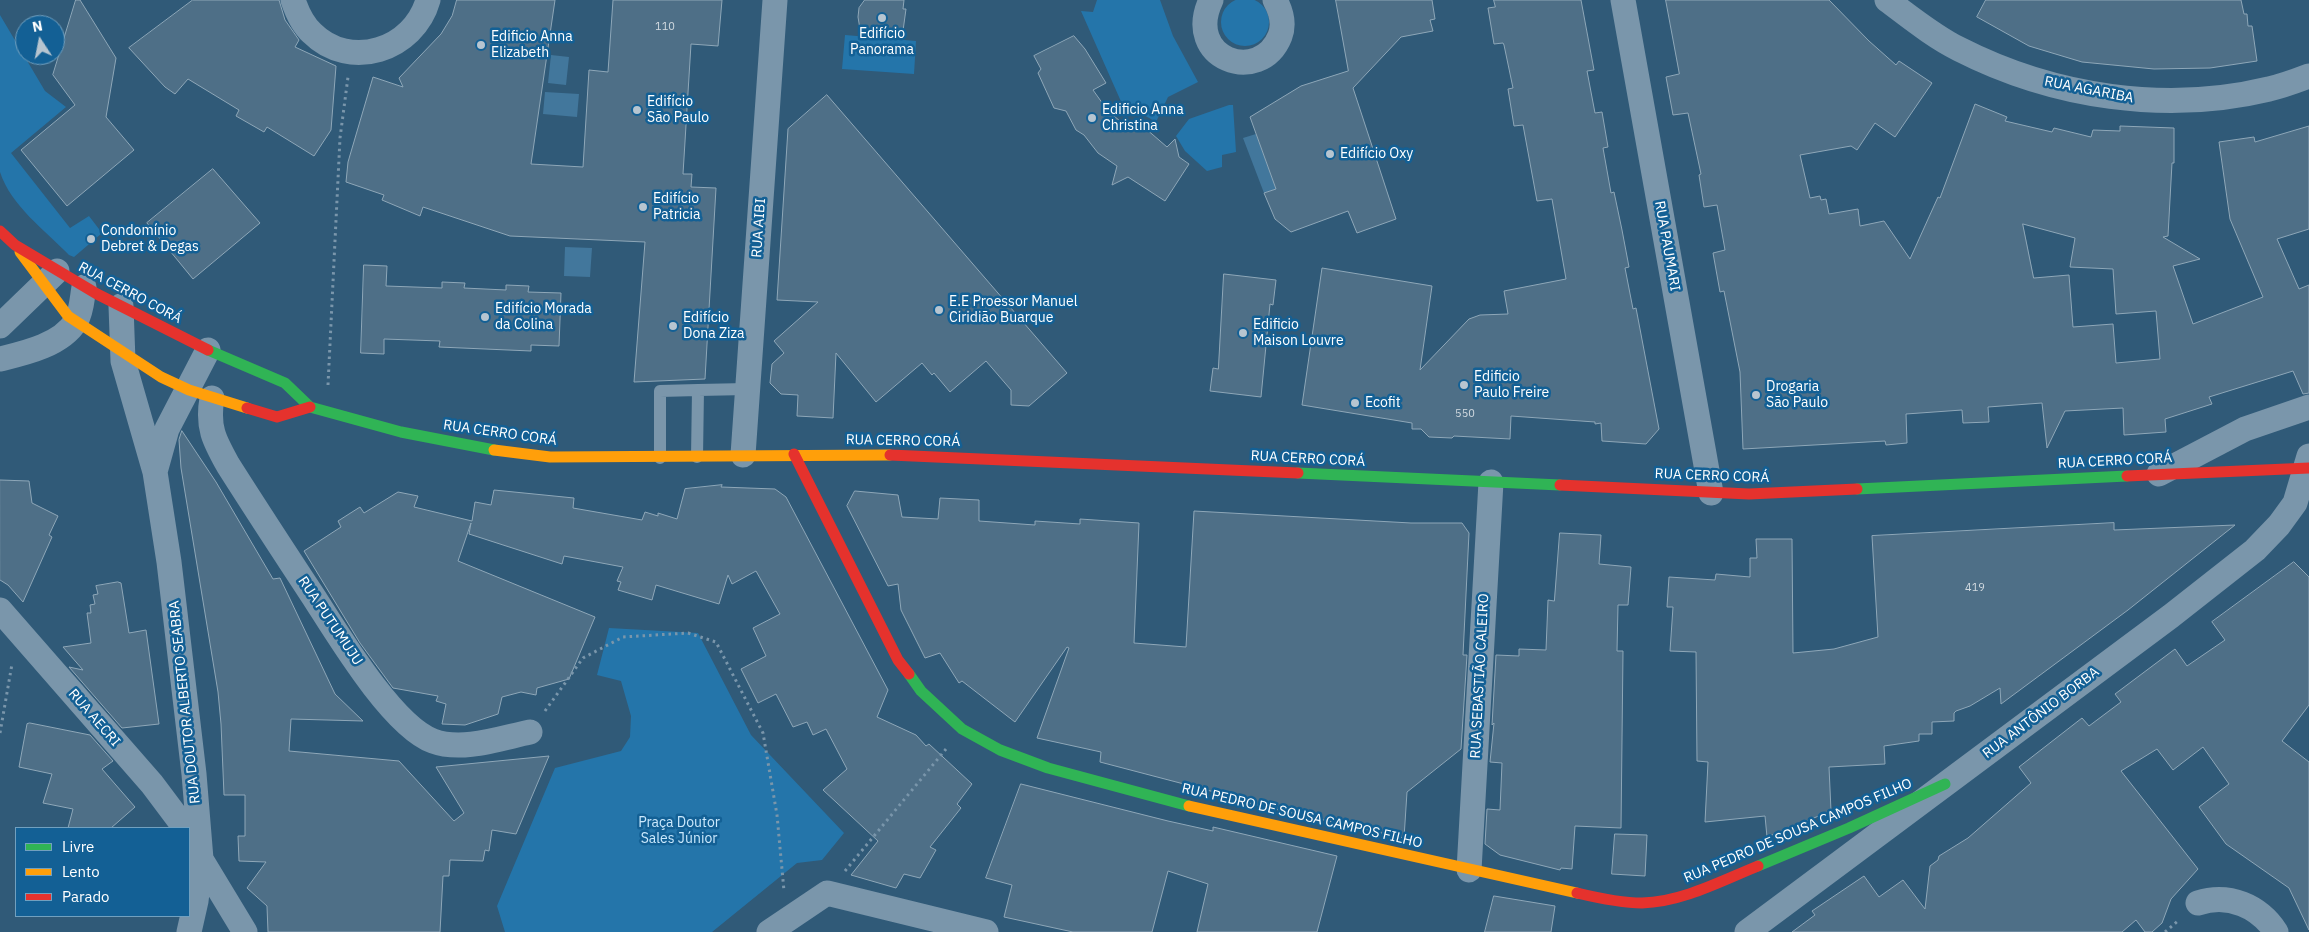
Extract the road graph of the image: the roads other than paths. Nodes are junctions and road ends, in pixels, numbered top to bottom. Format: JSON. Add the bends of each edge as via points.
{"nodes":[{"id":1,"x":293,"y":0,"type":"edge"},
{"id":2,"x":428,"y":0,"type":"edge"},
{"id":3,"x":775,"y":0,"type":"edge"},
{"id":4,"x":1192,"y":0,"type":"edge"},
{"id":5,"x":1211,"y":0,"type":"edge"},
{"id":6,"x":1275,"y":0,"type":"edge"},
{"id":7,"x":1622,"y":0,"type":"edge"},
{"id":8,"x":1887,"y":0,"type":"edge"},
{"id":9,"x":1204,"y":26,"type":"junction"},
{"id":10,"x":2309,"y":76,"type":"edge"},
{"id":11,"x":0,"y":231,"type":"edge"},
{"id":12,"x":15,"y":245,"type":"junction"},
{"id":13,"x":50,"y":278,"type":"junction"},
{"id":14,"x":84,"y":287,"type":"junction"},
{"id":15,"x":121,"y":306,"type":"junction"},
{"id":16,"x":76,"y":321,"type":"junction"},
{"id":17,"x":0,"y":326,"type":"edge"},
{"id":18,"x":121,"y":351,"type":"junction"},
{"id":19,"x":216,"y":353,"type":"junction"},
{"id":20,"x":0,"y":360,"type":"edge"},
{"id":21,"x":220,"y":372,"type":"dead end"},
{"id":22,"x":748,"y":389,"type":"junction"},
{"id":23,"x":189,"y":390,"type":"junction"},
{"id":24,"x":698,"y":390,"type":"junction"},
{"id":25,"x":214,"y":393,"type":"junction"},
{"id":26,"x":310,"y":407,"type":"junction"},
{"id":27,"x":2309,"y":407,"type":"edge"},
{"id":28,"x":794,"y":454,"type":"junction"},
{"id":29,"x":743,"y":455,"type":"junction"},
{"id":30,"x":697,"y":457,"type":"junction"},
{"id":31,"x":660,"y":458,"type":"junction"},
{"id":32,"x":2308,"y":464,"type":"edge"},
{"id":33,"x":156,"y":472,"type":"junction"},
{"id":34,"x":2160,"y":474,"type":"junction"},
{"id":35,"x":1491,"y":482,"type":"junction"},
{"id":36,"x":1711,"y":493,"type":"junction"},
{"id":37,"x":0,"y":610,"type":"edge"},
{"id":38,"x":530,"y":732,"type":"road end"},
{"id":39,"x":1945,"y":784,"type":"junction"},
{"id":40,"x":183,"y":827,"type":"edge"},
{"id":41,"x":190,"y":838,"type":"edge"},
{"id":42,"x":201,"y":859,"type":"junction"},
{"id":43,"x":1469,"y":870,"type":"junction"},
{"id":44,"x":2198,"y":902,"type":"dead end"},
{"id":45,"x":777,"y":925,"type":"edge"},
{"id":46,"x":190,"y":932,"type":"edge"},
{"id":47,"x":245,"y":932,"type":"edge"},
{"id":48,"x":986,"y":932,"type":"edge"},
{"id":49,"x":1746,"y":932,"type":"edge"},
{"id":50,"x":2276,"y":932,"type":"edge"}],
"edges":[{"from":1,"to":2,"type":"street","via":[[299,16],[312,33],[330,46],[351,52],[373,52],[395,44],[413,30]]},
{"from":3,"to":22,"type":"street","name":"RUA AIBI"},
{"from":4,"to":9,"type":"street"},
{"from":5,"to":9,"type":"street"},
{"from":6,"to":9,"type":"street","via":[[1283,21],[1281,33],[1272,49],[1258,60],[1234,62],[1222,57],[1206,38]]},
{"from":7,"to":36,"type":"street","name":"RUA PAUMARI"},
{"from":8,"to":10,"type":"street","name":"RUA AGARIBA","via":[[1934,34],[1993,64],[2025,77],[2122,99],[2217,98],[2269,89]]},
{"from":11,"to":12,"type":"main road","name":"RUA CERRO CORÁ"},
{"from":12,"to":13,"type":"main road","name":"RUA CERRO CORÁ"},
{"from":12,"to":13,"type":"main road","name":"RUA CERRO CORÁ"},
{"from":13,"to":14,"type":"main road","name":"RUA CERRO CORÁ"},
{"from":13,"to":16,"type":"main road","name":"RUA CERRO CORÁ","via":[[68,316]]},
{"from":13,"to":17,"type":"street"},
{"from":14,"to":15,"type":"main road","name":"RUA CERRO CORÁ"},
{"from":14,"to":16,"type":"street"},
{"from":15,"to":18,"type":"street","name":"RUA DOUTOR ALBERTO SEABRA"},
{"from":15,"to":19,"type":"main road","name":"RUA CERRO CORÁ"},
{"from":16,"to":18,"type":"main road","name":"RUA CERRO CORÁ"},
{"from":16,"to":20,"type":"street","via":[[53,341]]},
{"from":18,"to":23,"type":"main road","name":"RUA CERRO CORÁ"},
{"from":18,"to":33,"type":"street","name":"RUA DOUTOR ALBERTO SEABRA"},
{"from":19,"to":21,"type":"main road"},
{"from":19,"to":23,"type":"street","name":"RUA DOUTOR ALBERTO SEABRA"},
{"from":19,"to":26,"type":"main road","name":"RUA CERRO CORÁ","via":[[284,383]]},
{"from":22,"to":24,"type":"lane"},
{"from":22,"to":29,"type":"street","name":"RUA AIBI"},
{"from":23,"to":25,"type":"main road","name":"RUA CERRO CORÁ"},
{"from":23,"to":33,"type":"street","name":"RUA DOUTOR ALBERTO SEABRA","via":[[167,430]]},
{"from":24,"to":30,"type":"lane"},
{"from":24,"to":31,"type":"lane","via":[[660,391]]},
{"from":25,"to":26,"type":"main road","name":"RUA CERRO CORÁ","via":[[276,417]]},
{"from":25,"to":38,"type":"street","name":"RUA PUTUMUJU","via":[[210,419],[212,434],[228,465],[346,646],[391,707],[412,728],[432,740],[450,745]]},
{"from":26,"to":31,"type":"main road","name":"RUA CERRO CORÁ","via":[[410,434],[497,451],[550,457]]},
{"from":27,"to":34,"type":"street","via":[[2244,429]]},
{"from":28,"to":29,"type":"main road","name":"RUA CERRO CORÁ"},
{"from":28,"to":35,"type":"main road","name":"RUA CERRO CORÁ","via":[[915,455]]},
{"from":28,"to":43,"type":"main road","name":"RUA PEDRO DE SOUSA CAMPOS FILHO","via":[[898,660],[922,691],[962,729],[1000,750],[1048,768],[1186,805]]},
{"from":29,"to":30,"type":"main road","name":"RUA CERRO CORÁ"},
{"from":30,"to":31,"type":"main road","name":"RUA CERRO CORÁ"},
{"from":32,"to":34,"type":"main road","name":"RUA CERRO CORÁ"},
{"from":32,"to":39,"type":"street","name":"RUA ANTÔNIO BORBA","via":[[2295,502],[2255,550]]},
{"from":33,"to":42,"type":"street","name":"RUA DOUTOR ALBERTO SEABRA","via":[[194,774]]},
{"from":34,"to":36,"type":"main road","name":"RUA CERRO CORÁ","via":[[1749,494]]},
{"from":35,"to":36,"type":"main road","name":"RUA CERRO CORÁ"},
{"from":35,"to":43,"type":"street","name":"RUA SEBASTIÃO CALEIRO"},
{"from":37,"to":40,"type":"street","name":"RUA AECRI","via":[[152,784]]},
{"from":39,"to":43,"type":"main road","name":"RUA PEDRO DE SOUSA CAMPOS FILHO","via":[[1727,879],[1663,901],[1609,900]]},
{"from":39,"to":49,"type":"street","name":"RUA ANTÔNIO BORBA"},
{"from":41,"to":42,"type":"street"},
{"from":42,"to":46,"type":"street","name":"RUA DOUTOR ALBERTO SEABRA"},
{"from":42,"to":47,"type":"street"},
{"from":44,"to":50,"type":"street","via":[[2222,900],[2255,909]]},
{"from":45,"to":48,"type":"street","via":[[827,894]]}]}
